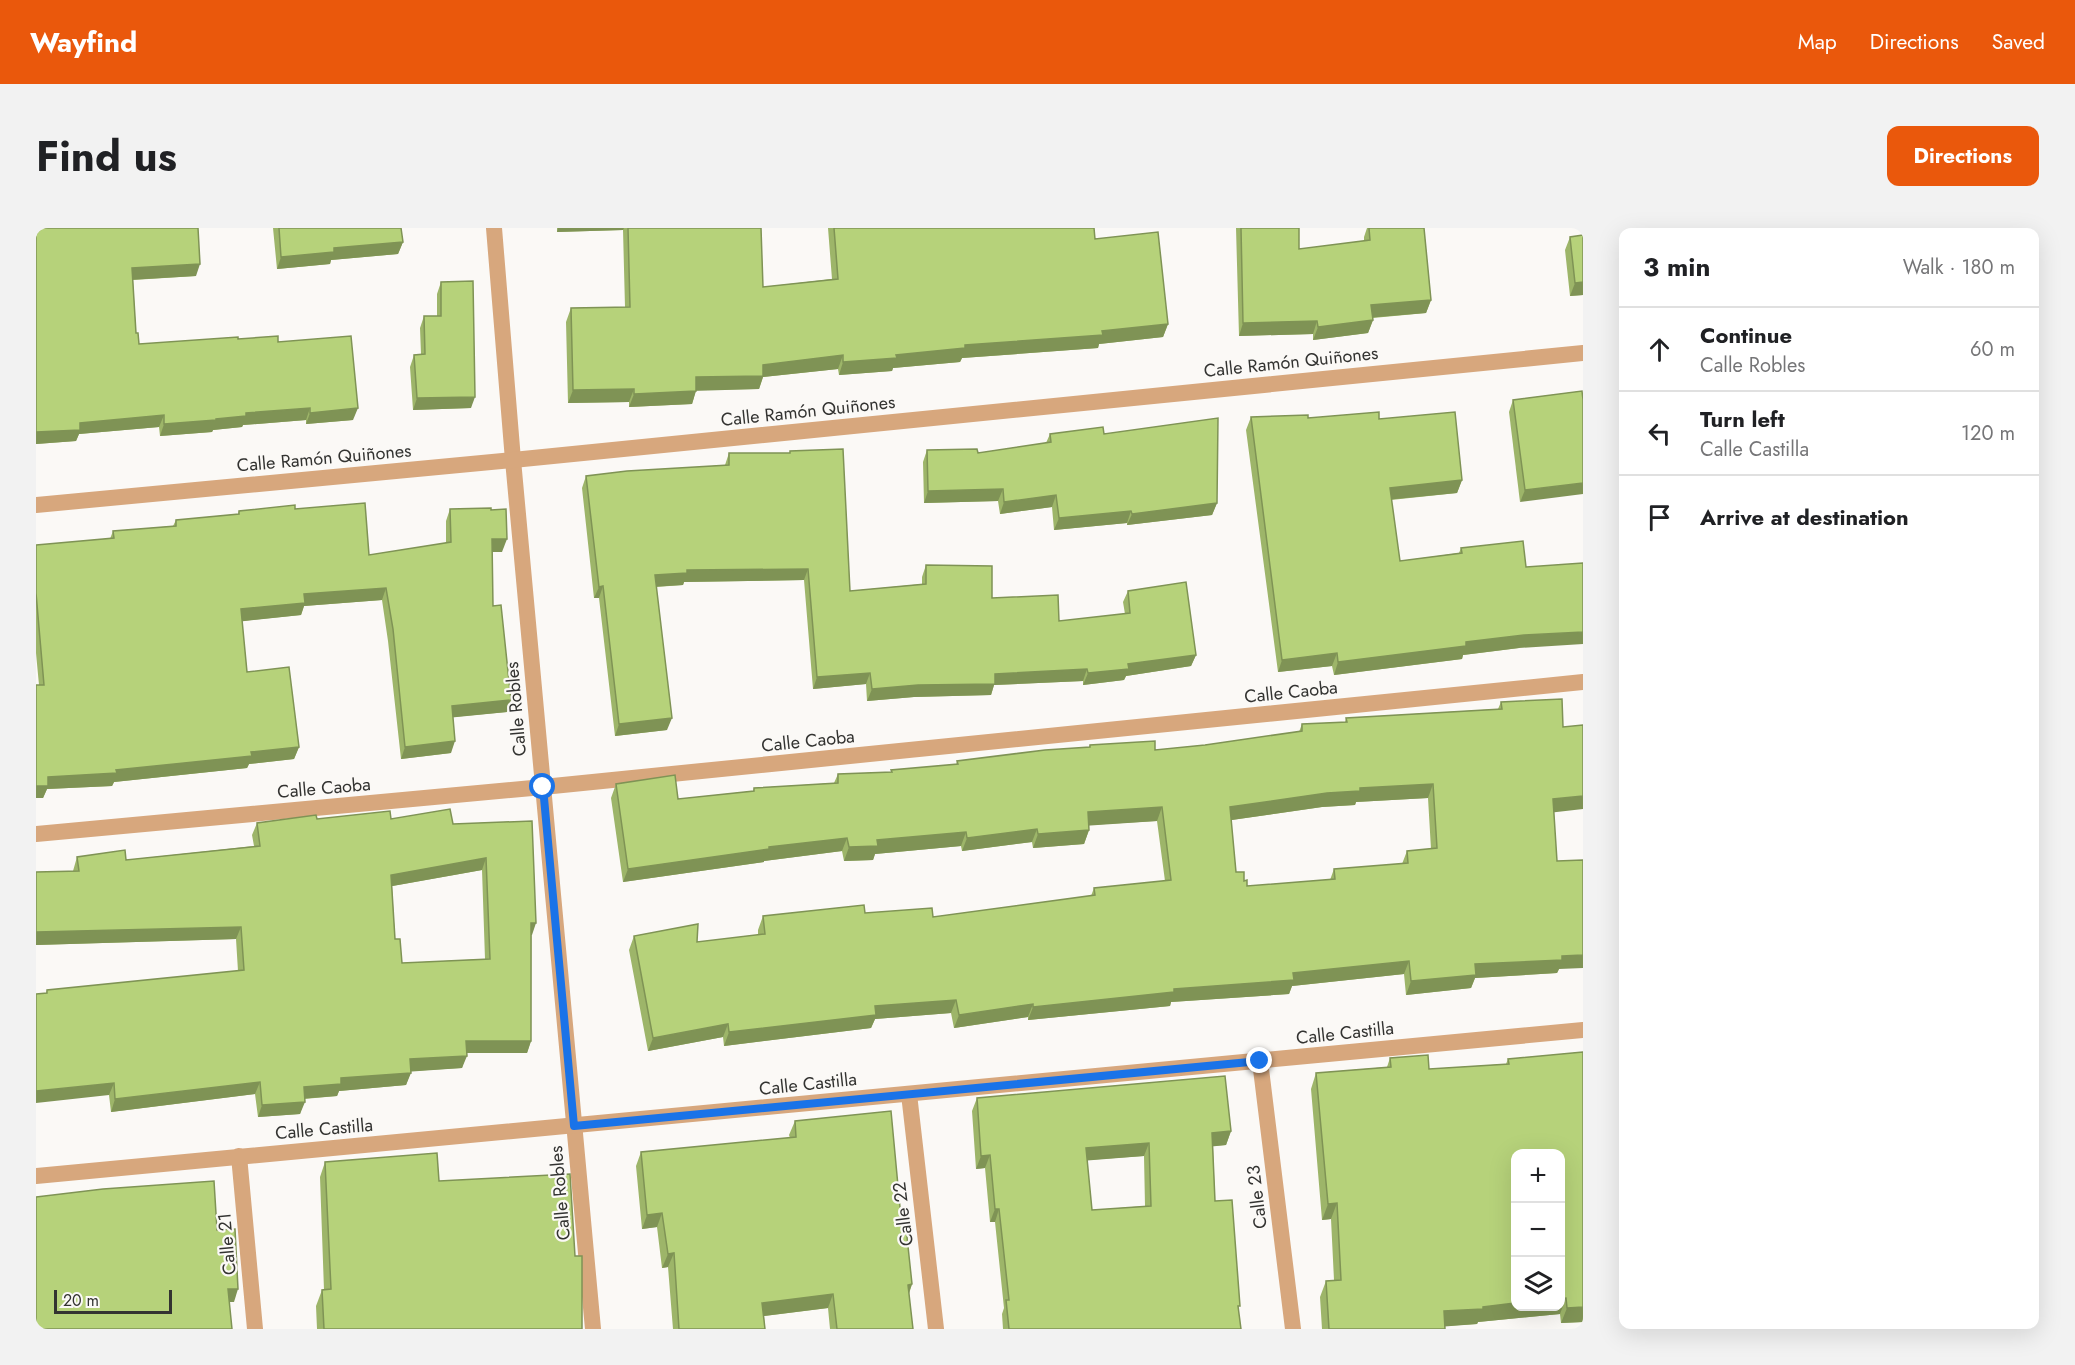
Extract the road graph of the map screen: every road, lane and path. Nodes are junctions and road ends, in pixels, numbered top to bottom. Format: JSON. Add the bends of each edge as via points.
{"nodes":[{"id":1,"x":494,"y":228,"type":"edge"},
{"id":2,"x":1583,"y":353,"type":"edge"},
{"id":3,"x":513,"y":460,"type":"junction"},
{"id":4,"x":36,"y":506,"type":"edge"},
{"id":5,"x":1583,"y":682,"type":"edge"},
{"id":6,"x":543,"y":787,"type":"junction"},
{"id":7,"x":36,"y":834,"type":"edge"},
{"id":8,"x":1583,"y":1030,"type":"edge"},
{"id":9,"x":1260,"y":1061,"type":"junction"},
{"id":10,"x":909,"y":1094,"type":"junction"},
{"id":11,"x":574,"y":1126,"type":"junction"},
{"id":12,"x":239,"y":1156,"type":"junction"},
{"id":13,"x":36,"y":1176,"type":"edge"},
{"id":14,"x":255,"y":1329,"type":"edge"},
{"id":15,"x":593,"y":1329,"type":"edge"},
{"id":16,"x":936,"y":1329,"type":"edge"},
{"id":17,"x":1293,"y":1329,"type":"edge"}],
"edges":[{"from":1,"to":3,"type":"street","name":"Calle Robles"},
{"from":2,"to":3,"type":"street","name":"Calle Ramón Quiñones"},
{"from":3,"to":4,"type":"street","name":"Calle Ramón Quiñones"},
{"from":3,"to":6,"type":"street","name":"Calle Robles"},
{"from":5,"to":6,"type":"street","name":"Calle Caoba"},
{"from":6,"to":7,"type":"street","name":"Calle Caoba"},
{"from":6,"to":11,"type":"street","name":"Calle Robles"},
{"from":8,"to":9,"type":"street","name":"Calle Castilla"},
{"from":9,"to":10,"type":"street","name":"Calle Castilla"},
{"from":9,"to":17,"type":"street","name":"Calle 23"},
{"from":10,"to":11,"type":"street","name":"Calle Castilla"},
{"from":10,"to":16,"type":"street","name":"Calle 22"},
{"from":11,"to":12,"type":"street","name":"Calle Castilla"},
{"from":11,"to":15,"type":"street","name":"Calle Robles"},
{"from":12,"to":13,"type":"street","name":"Calle Castilla"},
{"from":12,"to":14,"type":"street","name":"Calle 21"}]}
